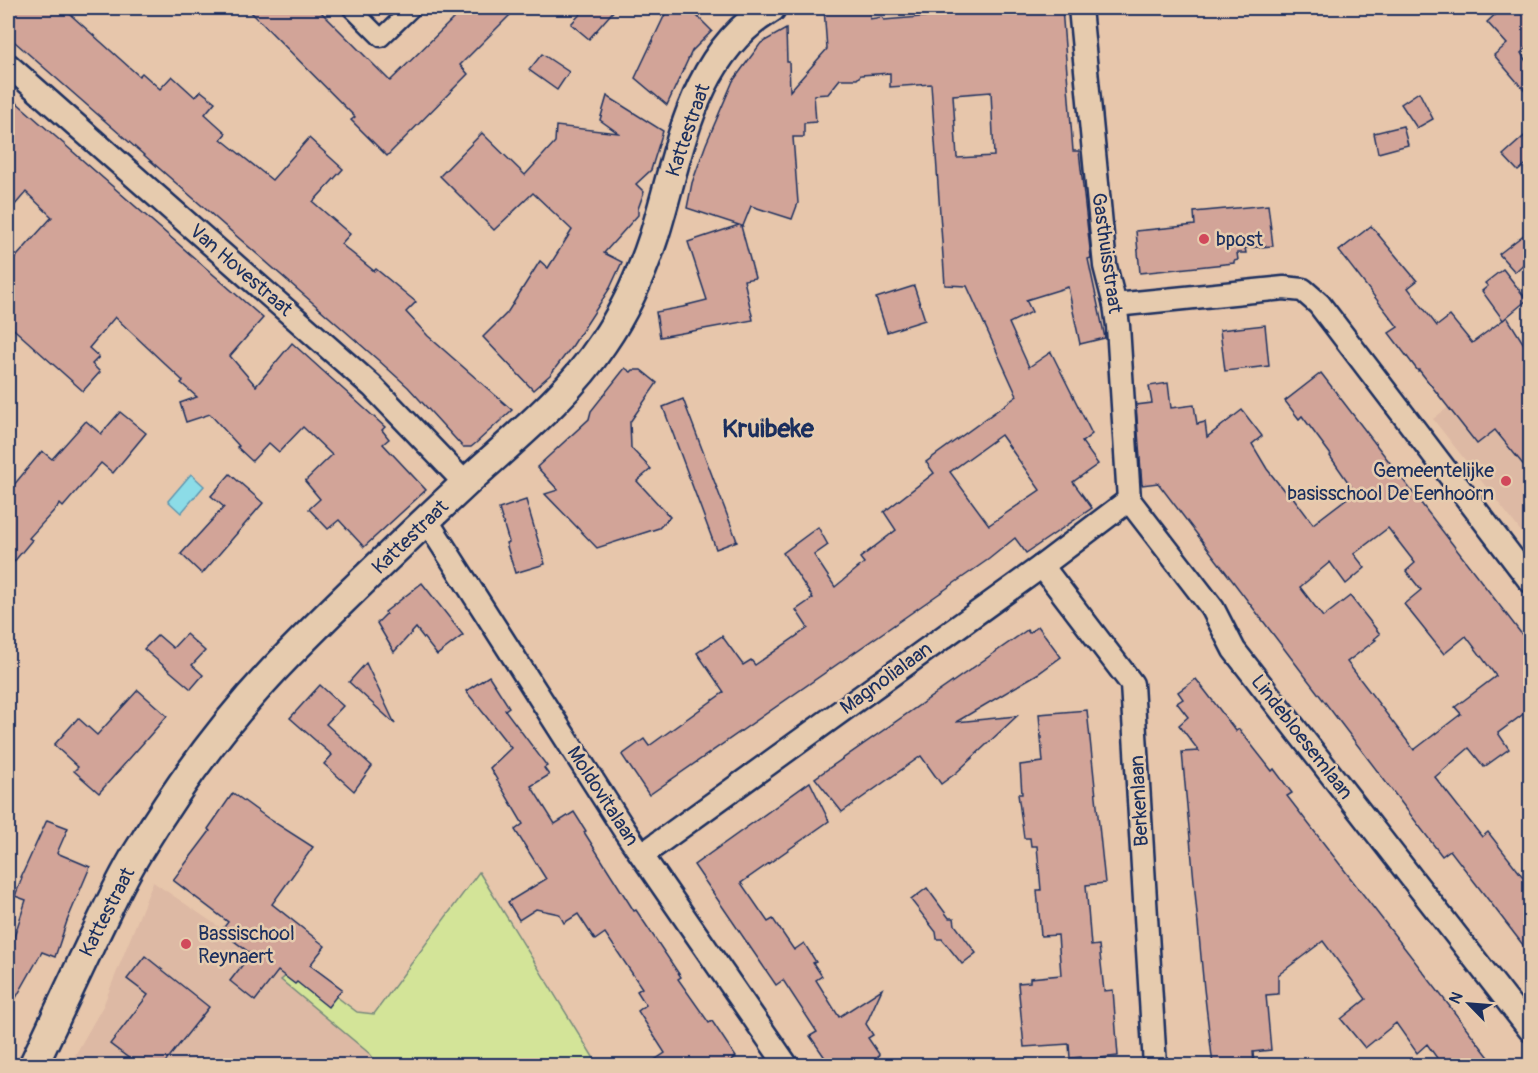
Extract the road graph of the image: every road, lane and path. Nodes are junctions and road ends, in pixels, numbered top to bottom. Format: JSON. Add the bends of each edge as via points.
{"nodes":[{"id":1,"x":351,"y":8,"type":"edge"},
{"id":2,"x":412,"y":8,"type":"edge"},
{"id":3,"x":771,"y":8,"type":"edge"},
{"id":4,"x":1080,"y":8,"type":"edge"},
{"id":5,"x":8,"y":65,"type":"edge"},
{"id":6,"x":1115,"y":305,"type":"junction"},
{"id":7,"x":465,"y":483,"type":"junction"},
{"id":8,"x":1129,"y":500,"type":"junction"},
{"id":9,"x":427,"y":521,"type":"junction"},
{"id":10,"x":1042,"y":566,"type":"junction"},
{"id":11,"x":1530,"y":581,"type":"edge"},
{"id":12,"x":642,"y":855,"type":"junction"},
{"id":13,"x":1530,"y":1030,"type":"edge"},
{"id":14,"x":33,"y":1065,"type":"edge"},
{"id":15,"x":787,"y":1065,"type":"edge"},
{"id":16,"x":1155,"y":1065,"type":"edge"}],
"edges":[{"from":1,"to":2,"type":"street","via":[[381,38]]},
{"from":3,"to":7,"type":"street","name":"Kattestraat","via":[[754,17],[724,48],[696,96],[654,237],[604,342],[568,388]]},
{"from":4,"to":6,"type":"street","name":"Gasthuisstraat","via":[[1105,266]]},
{"from":5,"to":7,"type":"street","name":"Van Hovestraat","via":[[372,386]]},
{"from":6,"to":8,"type":"street","name":"Gasthuisstraat"},
{"from":6,"to":11,"type":"street","via":[[1284,288],[1303,290],[1318,304]]},
{"from":7,"to":9,"type":"street","name":"Kattestraat"},
{"from":8,"to":10,"type":"street","name":"Magnolialaan"},
{"from":8,"to":13,"type":"street","name":"Lindebloesemlaan","via":[[1213,609],[1234,650]]},
{"from":9,"to":12,"type":"street","name":"Moldovitalaan"},
{"from":9,"to":14,"type":"street","name":"Kattestraat","via":[[287,656],[186,778],[140,848],[108,908]]},
{"from":10,"to":12,"type":"street","name":"Magnolialaan"},
{"from":10,"to":16,"type":"street","name":"Berkenlaan","via":[[1132,684]]},
{"from":12,"to":15,"type":"street","name":"Moldovitalaan"}]}
